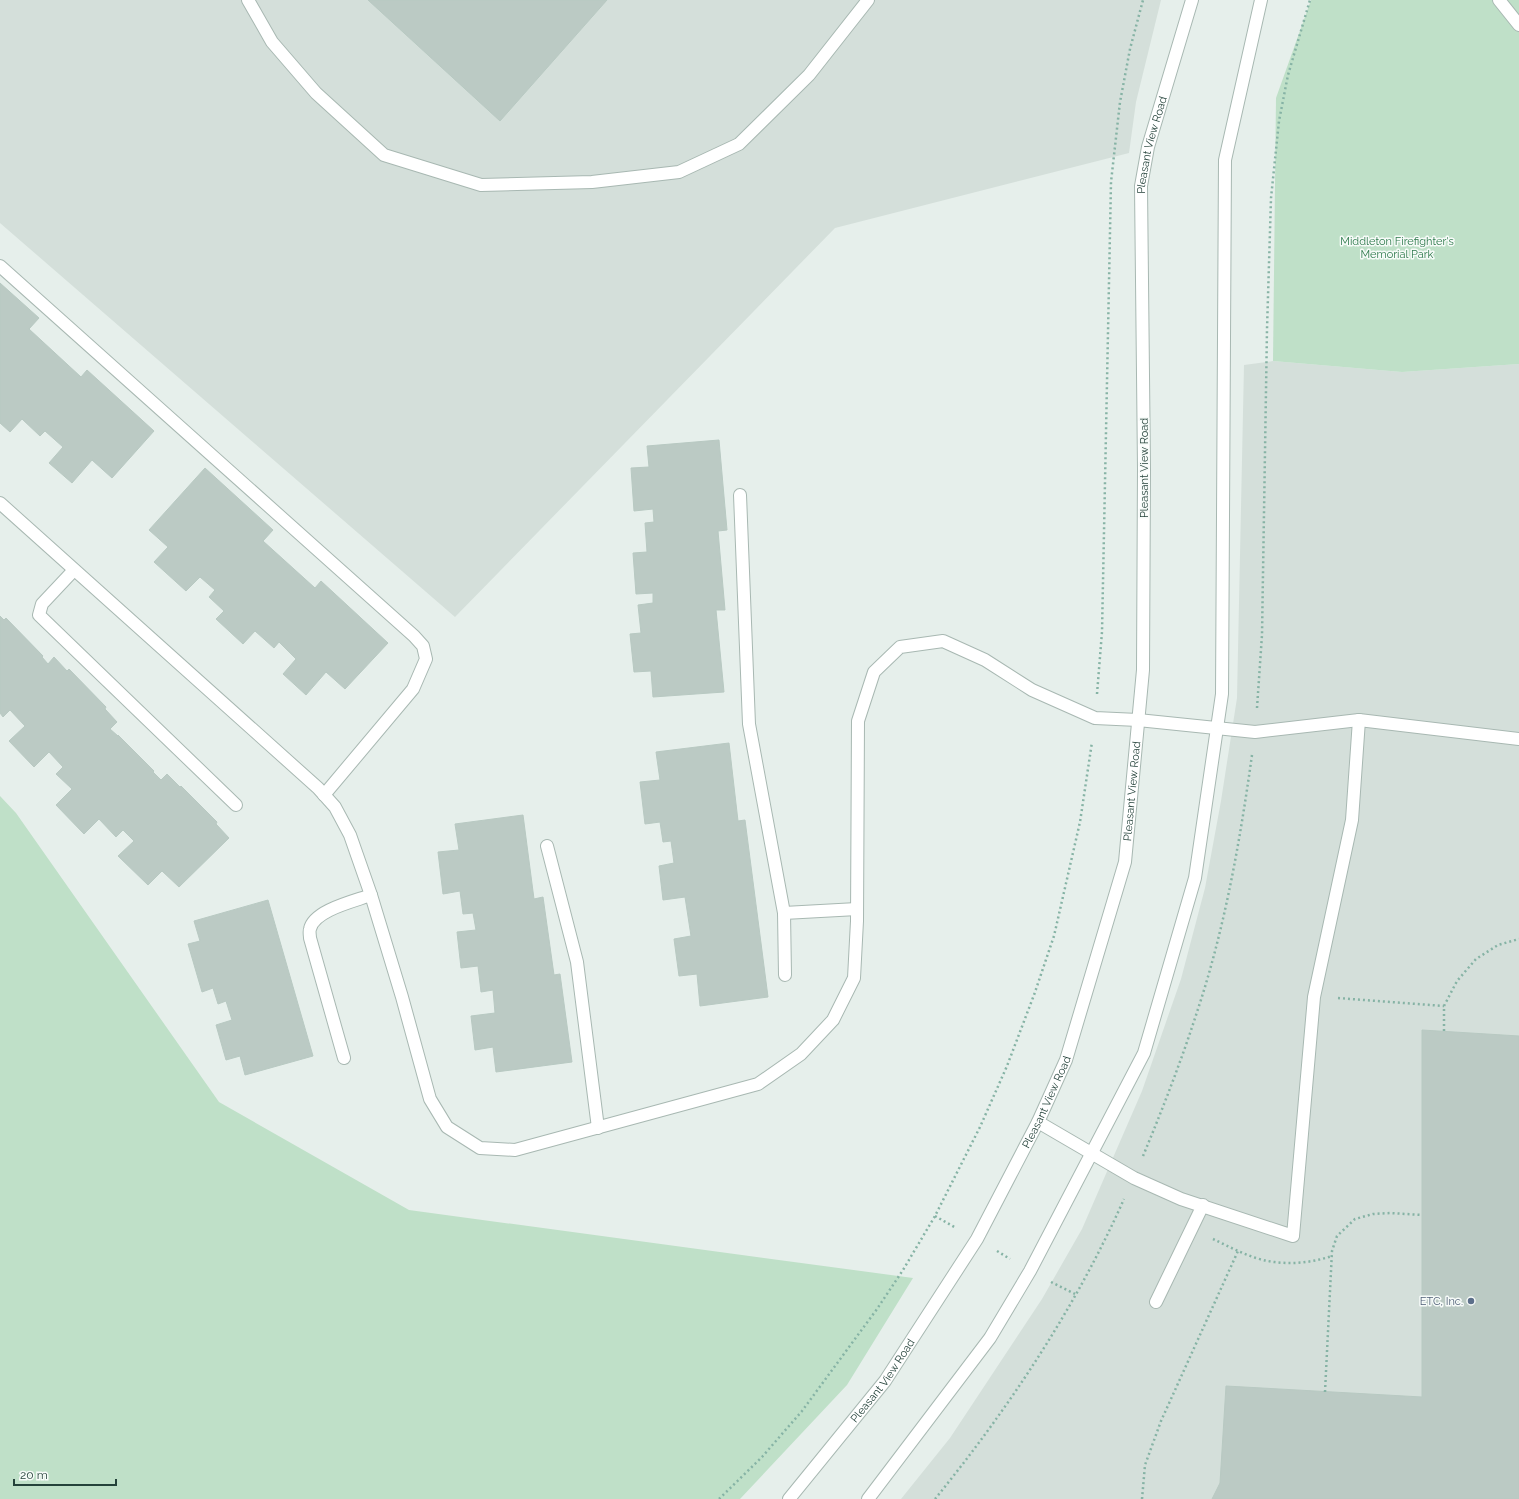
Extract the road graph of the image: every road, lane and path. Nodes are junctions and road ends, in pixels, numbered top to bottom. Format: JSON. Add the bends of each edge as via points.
{"nodes":[{"id":1,"x":248,"y":0,"type":"edge"},
{"id":2,"x":868,"y":0,"type":"edge"},
{"id":3,"x":1143,"y":0,"type":"edge"},
{"id":4,"x":1192,"y":0,"type":"edge"},
{"id":5,"x":1261,"y":0,"type":"edge"},
{"id":6,"x":1499,"y":0,"type":"edge"},
{"id":7,"x":1519,"y":25,"type":"edge"},
{"id":8,"x":0,"y":266,"type":"edge"},
{"id":9,"x":740,"y":495,"type":"dead end"},
{"id":10,"x":0,"y":504,"type":"edge"},
{"id":11,"x":74,"y":570,"type":"junction"},
{"id":12,"x":1095,"y":718,"type":"junction"},
{"id":13,"x":1138,"y":720,"type":"junction"},
{"id":14,"x":1359,"y":720,"type":"junction"},
{"id":15,"x":1217,"y":728,"type":"junction"},
{"id":16,"x":1519,"y":739,"type":"edge"},
{"id":17,"x":324,"y":795,"type":"junction"},
{"id":18,"x":236,"y":805,"type":"dead end"},
{"id":19,"x":548,"y":846,"type":"dead end"},
{"id":20,"x":371,"y":896,"type":"junction"},
{"id":21,"x":857,"y":909,"type":"junction"},
{"id":22,"x":784,"y":913,"type":"junction"},
{"id":23,"x":1519,"y":939,"type":"edge"},
{"id":24,"x":785,"y":975,"type":"dead end"},
{"id":25,"x":1314,"y":997,"type":"junction"},
{"id":26,"x":1444,"y":1006,"type":"junction"},
{"id":27,"x":1444,"y":1031,"type":"dead end"},
{"id":28,"x":344,"y":1058,"type":"dead end"},
{"id":29,"x":1038,"y":1122,"type":"junction"},
{"id":30,"x":598,"y":1128,"type":"junction"},
{"id":31,"x":1092,"y":1152,"type":"junction"},
{"id":32,"x":1203,"y":1205,"type":"junction"},
{"id":33,"x":1422,"y":1215,"type":"dead end"},
{"id":34,"x":935,"y":1216,"type":"junction"},
{"id":35,"x":977,"y":1239,"type":"junction"},
{"id":36,"x":1238,"y":1251,"type":"dead end"},
{"id":37,"x":1030,"y":1271,"type":"junction"},
{"id":38,"x":1076,"y":1294,"type":"dead end"},
{"id":39,"x":1156,"y":1302,"type":"dead end"},
{"id":40,"x":1325,"y":1392,"type":"dead end"},
{"id":41,"x":719,"y":1499,"type":"edge"},
{"id":42,"x":789,"y":1499,"type":"edge"},
{"id":43,"x":868,"y":1499,"type":"edge"},
{"id":44,"x":1142,"y":1499,"type":"edge"}],
"edges":[{"from":1,"to":2,"type":"street","via":[[272,42],[316,93],[384,155],[481,185],[592,182],[679,172],[739,144],[809,75]]},
{"from":3,"to":12,"type":"path","via":[[1120,102],[1111,182],[1102,632]]},
{"from":4,"to":13,"type":"street","name":"Pleasant View Road","via":[[1148,147],[1141,186],[1143,670]]},
{"from":5,"to":15,"type":"street","via":[[1225,160],[1222,694]]},
{"from":6,"to":7,"type":"street"},
{"from":8,"to":17,"type":"street","via":[[423,646],[426,659],[413,689]]},
{"from":9,"to":22,"type":"street","via":[[749,724]]},
{"from":10,"to":11,"type":"street"},
{"from":11,"to":17,"type":"street"},
{"from":11,"to":18,"type":"street","via":[[42,604],[40,615]]},
{"from":12,"to":13,"type":"street"},
{"from":12,"to":21,"type":"street","via":[[1032,690],[985,660],[943,641],[900,647],[874,672],[858,720]]},
{"from":12,"to":34,"type":"path","via":[[1080,822],[1054,936],[1007,1066],[980,1127]]},
{"from":13,"to":15,"type":"street"},
{"from":13,"to":29,"type":"street","name":"Pleasant View Road","via":[[1125,862],[1066,1060]]},
{"from":14,"to":15,"type":"street","via":[[1255,732]]},
{"from":14,"to":16,"type":"street"},
{"from":14,"to":25,"type":"street","via":[[1352,820]]},
{"from":15,"to":31,"type":"street","via":[[1194,878],[1144,1053]]},
{"from":17,"to":20,"type":"street","via":[[335,807],[350,835]]},
{"from":19,"to":30,"type":"street","via":[[577,962]]},
{"from":20,"to":28,"type":"street","via":[[328,910],[316,919],[310,928],[310,938]]},
{"from":20,"to":30,"type":"street","via":[[430,1099],[447,1127],[480,1148],[515,1150]]},
{"from":21,"to":22,"type":"street"},
{"from":21,"to":30,"type":"street","via":[[854,978],[833,1020],[801,1054],[758,1084]]},
{"from":22,"to":24,"type":"street"},
{"from":23,"to":26,"type":"path","via":[[1498,944],[1476,959],[1457,981]]},
{"from":25,"to":26,"type":"path"},
{"from":25,"to":32,"type":"street","via":[[1293,1236]]},
{"from":26,"to":27,"type":"path"},
{"from":29,"to":31,"type":"street"},
{"from":29,"to":35,"type":"street","name":"Pleasant View Road"},
{"from":31,"to":32,"type":"street","via":[[1134,1178],[1181,1199]]},
{"from":31,"to":37,"type":"street"},
{"from":32,"to":39,"type":"street"},
{"from":33,"to":40,"type":"path","via":[[1373,1214],[1355,1219],[1337,1236],[1332,1251]]},
{"from":34,"to":35,"type":"path"},
{"from":34,"to":41,"type":"path","via":[[903,1270],[811,1398],[762,1457]]},
{"from":35,"to":37,"type":"path"},
{"from":35,"to":42,"type":"street","name":"Pleasant View Road","via":[[885,1380]]},
{"from":36,"to":44,"type":"path","via":[[1161,1421],[1145,1465]]},
{"from":37,"to":38,"type":"path"},
{"from":37,"to":43,"type":"street","via":[[990,1338]]}]}
